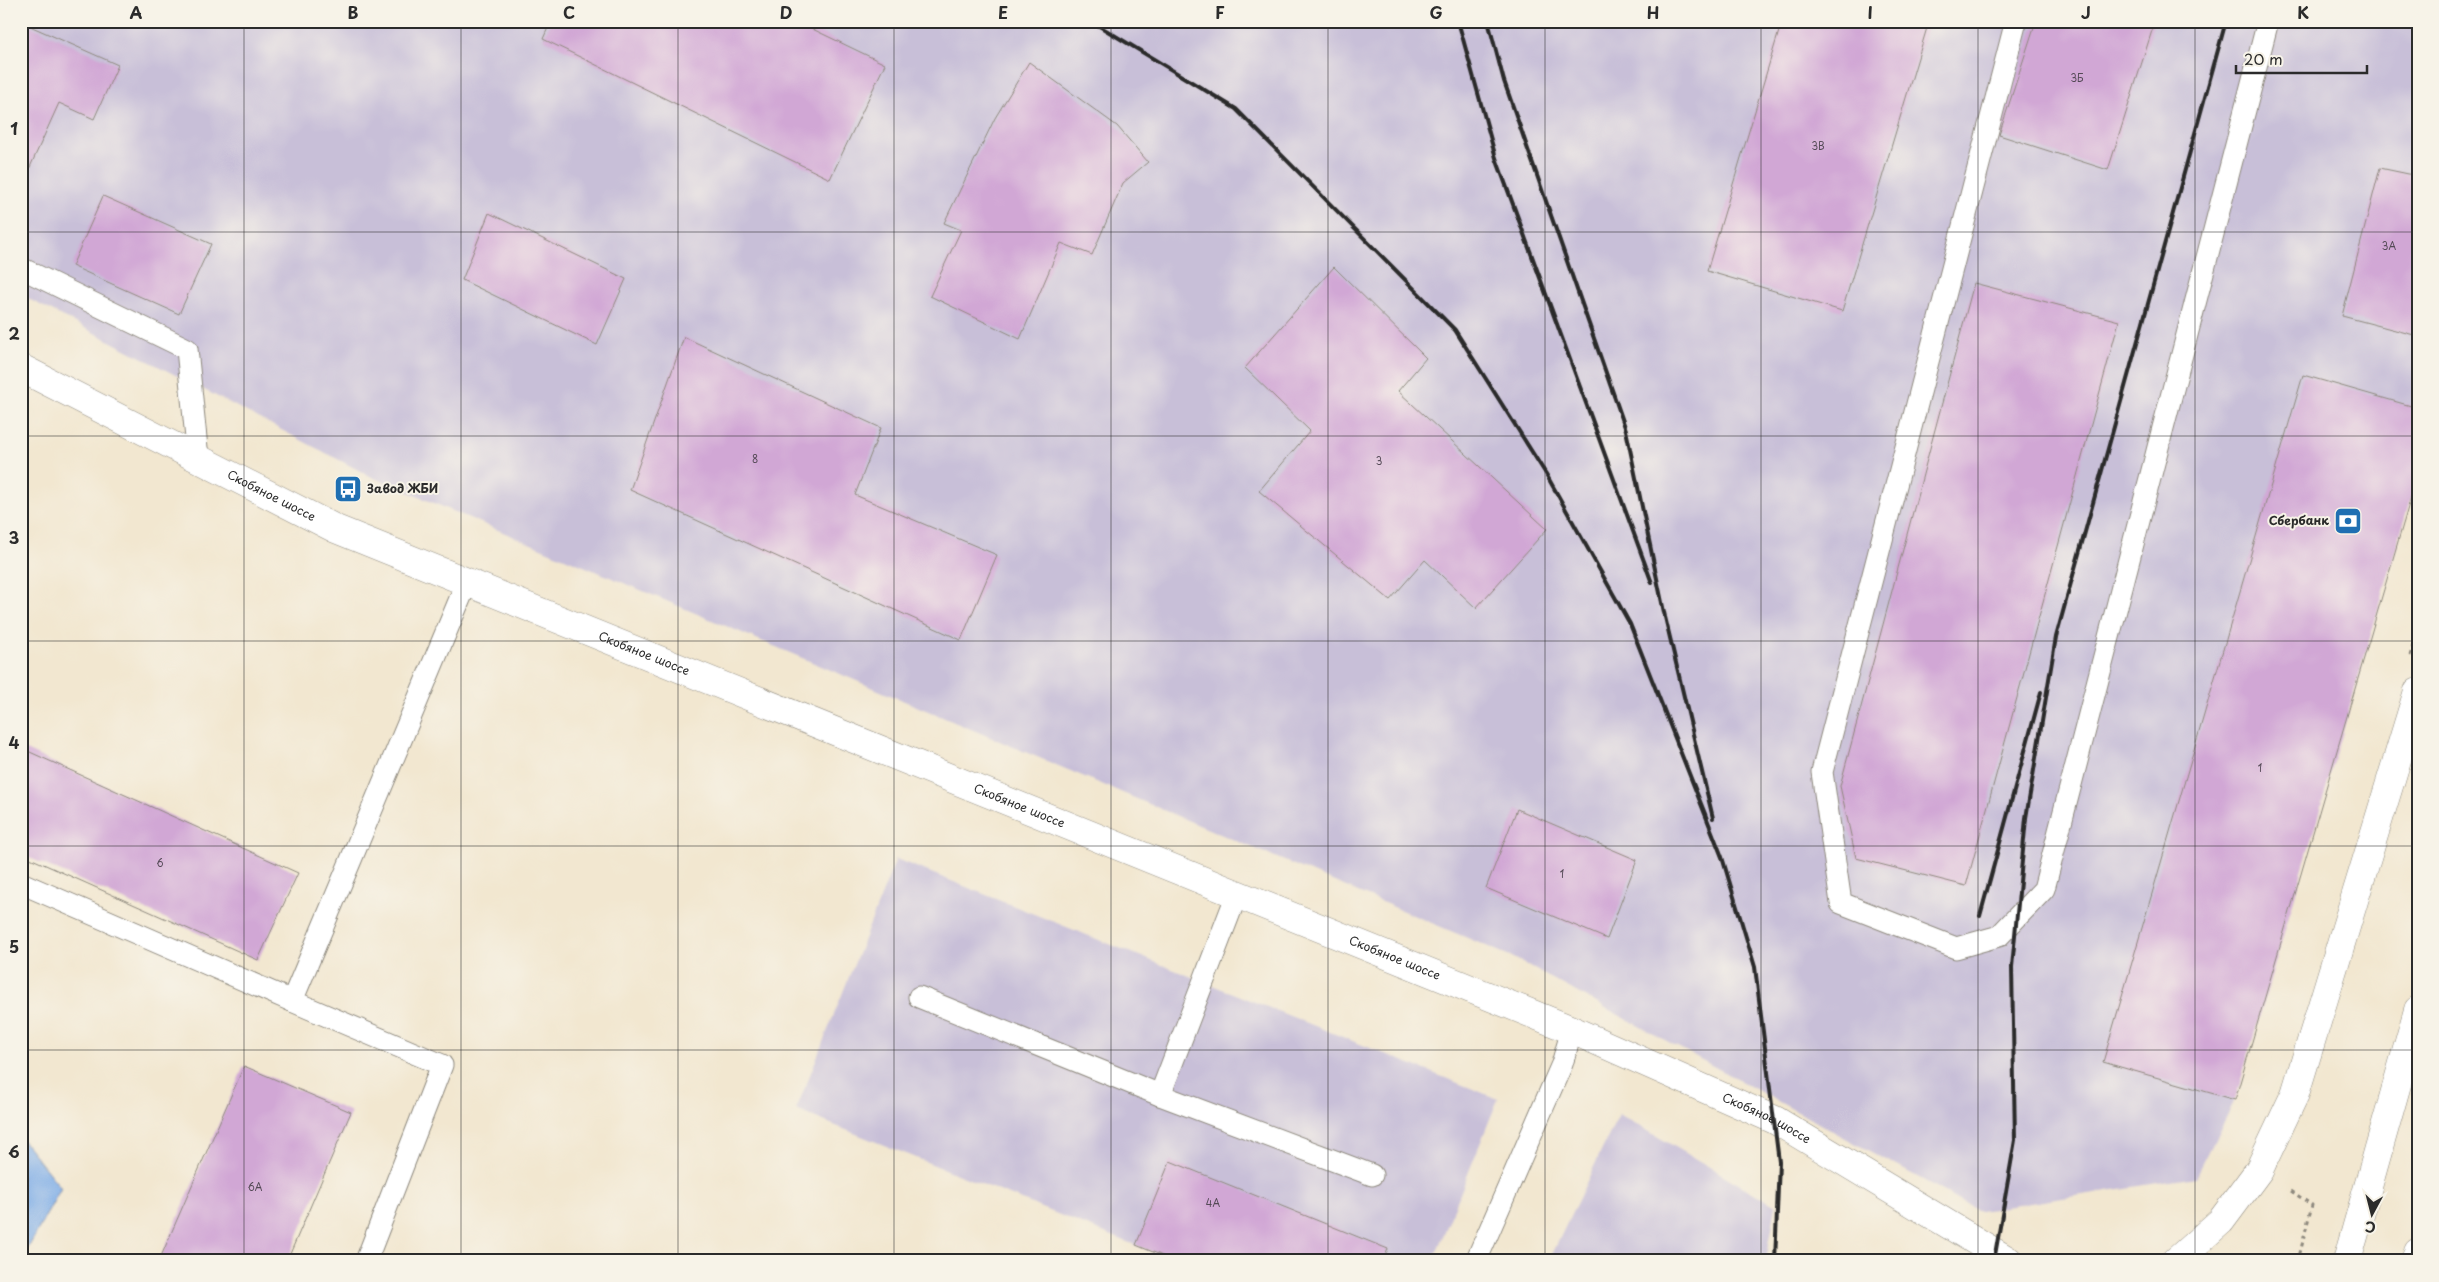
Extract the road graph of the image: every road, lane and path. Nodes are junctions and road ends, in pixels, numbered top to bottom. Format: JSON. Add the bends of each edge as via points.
{"nodes":[{"id":1,"x":2016,"y":21,"type":"edge"},
{"id":2,"x":2268,"y":21,"type":"edge"},
{"id":3,"x":21,"y":268,"type":"edge"},
{"id":4,"x":21,"y":368,"type":"edge"},
{"id":5,"x":198,"y":458,"type":"junction"},
{"id":6,"x":467,"y":582,"type":"junction"},
{"id":7,"x":2418,"y":691,"type":"edge"},
{"id":8,"x":21,"y":884,"type":"edge"},
{"id":9,"x":1237,"y":894,"type":"junction"},
{"id":10,"x":919,"y":997,"type":"dead end"},
{"id":11,"x":292,"y":1001,"type":"junction"},
{"id":12,"x":2415,"y":1021,"type":"edge"},
{"id":13,"x":1572,"y":1030,"type":"junction"},
{"id":14,"x":1160,"y":1095,"type":"junction"},
{"id":15,"x":1372,"y":1175,"type":"dead end"},
{"id":16,"x":2312,"y":1204,"type":"dead end"},
{"id":17,"x":2418,"y":1252,"type":"edge"},
{"id":18,"x":366,"y":1261,"type":"edge"},
{"id":19,"x":1476,"y":1261,"type":"edge"},
{"id":20,"x":2009,"y":1261,"type":"edge"},
{"id":21,"x":2176,"y":1261,"type":"edge"},
{"id":22,"x":2298,"y":1261,"type":"edge"},
{"id":23,"x":2347,"y":1261,"type":"edge"},
{"id":24,"x":2415,"y":1261,"type":"edge"}],
"edges":[{"from":1,"to":2,"type":"lane","via":[[1822,772],[1841,903],[1956,948],[1999,936],[2044,889]]},
{"from":3,"to":5,"type":"lane","via":[[186,349]]},
{"from":4,"to":5,"type":"main road","name":"Скобяное шоссе"},
{"from":5,"to":6,"type":"main road","name":"Скобяное шоссе","via":[[336,529]]},
{"from":6,"to":9,"type":"main road","name":"Скобяное шоссе"},
{"from":6,"to":11,"type":"lane"},
{"from":7,"to":21,"type":"main road","via":[[2295,1094],[2259,1170],[2222,1221]]},
{"from":8,"to":11,"type":"lane"},
{"from":9,"to":13,"type":"main road","name":"Скобяное шоссе"},
{"from":9,"to":14,"type":"lane"},
{"from":10,"to":14,"type":"lane"},
{"from":11,"to":18,"type":"lane","via":[[442,1065]]},
{"from":12,"to":23,"type":"main road"},
{"from":13,"to":19,"type":"lane","via":[[1562,1064]]},
{"from":13,"to":20,"type":"main road","name":"Скобяное шоссе","via":[[1775,1120]]},
{"from":14,"to":15,"type":"lane"},
{"from":16,"to":22,"type":"path"},
{"from":17,"to":24,"type":"main road"}]}
